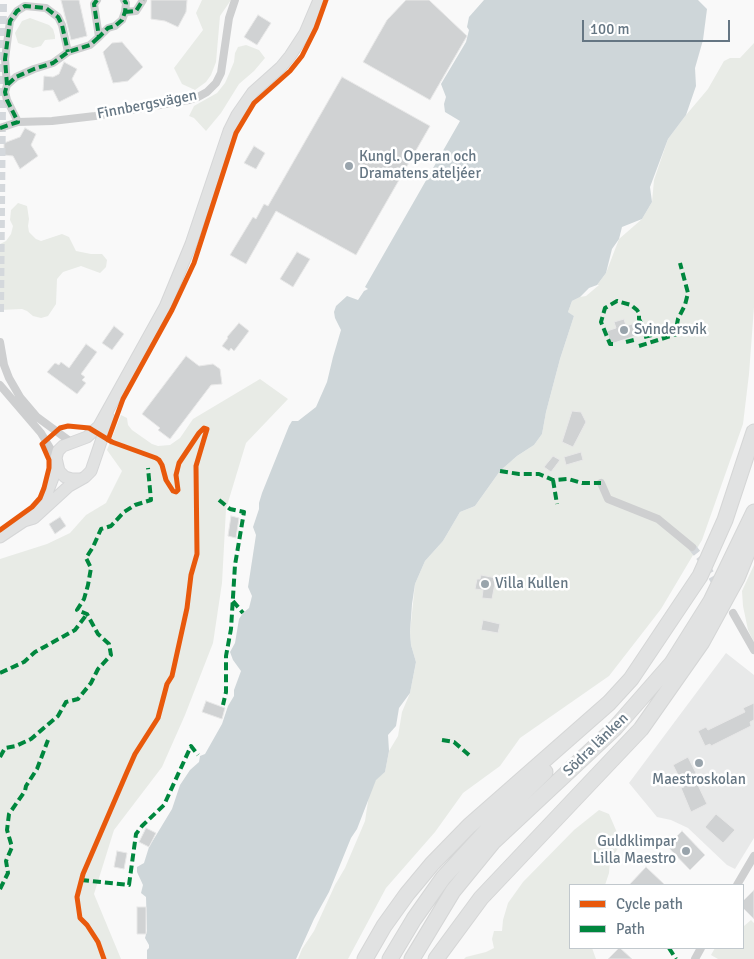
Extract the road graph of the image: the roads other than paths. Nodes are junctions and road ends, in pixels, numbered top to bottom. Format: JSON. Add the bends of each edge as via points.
{"nodes":[{"id":1,"x":97,"y":0,"type":"edge"},
{"id":2,"x":124,"y":0,"type":"edge"},
{"id":3,"x":143,"y":0,"type":"edge"},
{"id":4,"x":235,"y":0,"type":"edge"},
{"id":5,"x":319,"y":0,"type":"edge"},
{"id":6,"x":126,"y":12,"type":"junction"},
{"id":7,"x":99,"y":37,"type":"junction"},
{"id":8,"x":68,"y":52,"type":"junction"},
{"id":9,"x":7,"y":85,"type":"junction"},
{"id":10,"x":18,"y":122,"type":"junction"},
{"id":11,"x":0,"y":128,"type":"edge"},
{"id":12,"x":0,"y":342,"type":"edge"},
{"id":13,"x":0,"y":385,"type":"edge"},
{"id":14,"x":116,"y":395,"type":"junction"},
{"id":15,"x":754,"y":432,"type":"edge"},
{"id":16,"x":74,"y":442,"type":"junction"},
{"id":17,"x":56,"y":462,"type":"junction"},
{"id":18,"x":94,"y":464,"type":"junction"},
{"id":19,"x":79,"y":479,"type":"junction"},
{"id":20,"x":601,"y":483,"type":"dead end"},
{"id":21,"x":754,"y":512,"type":"edge"},
{"id":22,"x":24,"y":521,"type":"junction"},
{"id":23,"x":754,"y":536,"type":"edge"},
{"id":24,"x":0,"y":537,"type":"edge"},
{"id":25,"x":692,"y":547,"type":"tunnel mouth"},
{"id":26,"x":733,"y":613,"type":"dead end"},
{"id":27,"x":754,"y":650,"type":"edge"},
{"id":28,"x":609,"y":703,"type":"junction"},
{"id":29,"x":754,"y":856,"type":"edge"},
{"id":30,"x":738,"y":884,"type":"edge"},
{"id":31,"x":365,"y":959,"type":"edge"},
{"id":32,"x":390,"y":959,"type":"edge"},
{"id":33,"x":412,"y":959,"type":"edge"},
{"id":34,"x":436,"y":959,"type":"edge"}],
"edges":[{"from":1,"to":7,"type":"street","via":[[94,4]]},
{"from":2,"to":6,"type":"street"},
{"from":3,"to":6,"type":"street","via":[[136,11]]},
{"from":4,"to":10,"type":"street","name":"Finnbergsvägen","via":[[229,18],[221,73],[207,92],[189,100],[87,117]]},
{"from":5,"to":14,"type":"street","via":[[305,33],[290,56],[253,92],[228,131],[182,268],[156,325]]},
{"from":6,"to":7,"type":"street","via":[[119,23]]},
{"from":7,"to":8,"type":"street","via":[[90,46]]},
{"from":8,"to":9,"type":"street","via":[[53,63],[16,77]]},
{"from":8,"to":9,"type":"street","via":[[58,17],[46,8],[25,6],[10,21],[5,59]]},
{"from":9,"to":10,"type":"street","via":[[7,100]]},
{"from":10,"to":11,"type":"street","name":"Finnbergsvägen"},
{"from":12,"to":16,"type":"street","via":[[4,365],[20,397],[37,417]]},
{"from":13,"to":17,"type":"street","via":[[41,433]]},
{"from":14,"to":16,"type":"street","via":[[99,426],[87,437]]},
{"from":14,"to":18,"type":"street"},
{"from":15,"to":28,"type":"highway","via":[[725,520],[700,576],[640,665]]},
{"from":16,"to":17,"type":"street","via":[[58,451]]},
{"from":16,"to":18,"type":"street","via":[[86,445]]},
{"from":17,"to":19,"type":"street","via":[[65,477]]},
{"from":17,"to":22,"type":"street","via":[[44,500]]},
{"from":18,"to":19,"type":"street","via":[[85,477]]},
{"from":19,"to":22,"type":"street","via":[[34,518]]},
{"from":20,"to":25,"type":"street","via":[[608,499],[658,519]]},
{"from":21,"to":33,"type":"highway","name":"Södra länken","via":[[711,601],[672,663],[615,728],[493,842],[453,891]]},
{"from":22,"to":24,"type":"street"},
{"from":23,"to":34,"type":"highway","via":[[737,578],[702,642],[642,730],[481,898]]},
{"from":26,"to":27,"type":"street"},
{"from":28,"to":31,"type":"highway","via":[[470,826],[432,864],[384,926]]},
{"from":28,"to":32,"type":"highway","name":"Södra länken","via":[[443,878]]},
{"from":29,"to":30,"type":"street"}]}
